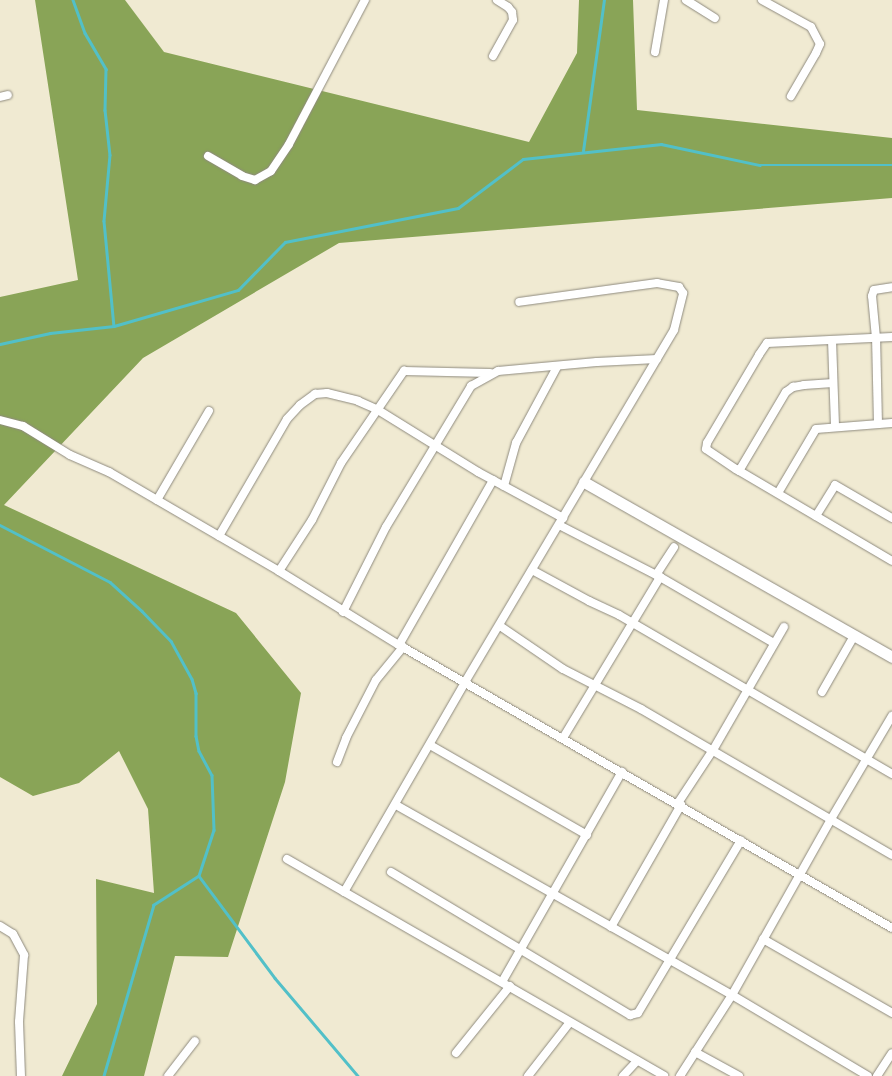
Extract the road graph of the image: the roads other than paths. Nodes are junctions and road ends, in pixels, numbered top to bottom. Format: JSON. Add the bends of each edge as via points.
{"nodes":[{"id":1,"x":365,"y":0,"type":"edge"},
{"id":2,"x":497,"y":0,"type":"edge"},
{"id":3,"x":664,"y":0,"type":"edge"},
{"id":4,"x":686,"y":0,"type":"edge"},
{"id":5,"x":762,"y":0,"type":"edge"},
{"id":6,"x":715,"y":18,"type":"dead end"},
{"id":7,"x":655,"y":52,"type":"dead end"},
{"id":8,"x":494,"y":56,"type":"dead end"},
{"id":9,"x":791,"y":96,"type":"dead end"},
{"id":10,"x":208,"y":156,"type":"dead end"},
{"id":11,"x":892,"y":287,"type":"edge"},
{"id":12,"x":519,"y":302,"type":"dead end"},
{"id":13,"x":892,"y":337,"type":"edge"},
{"id":14,"x":876,"y":338,"type":"junction"},
{"id":15,"x":832,"y":340,"type":"junction"},
{"id":16,"x":657,"y":359,"type":"junction"},
{"id":17,"x":557,"y":367,"type":"junction"},
{"id":18,"x":492,"y":373,"type":"junction"},
{"id":19,"x":834,"y":383,"type":"junction"},
{"id":20,"x":378,"y":410,"type":"junction"},
{"id":21,"x":209,"y":411,"type":"dead end"},
{"id":22,"x":0,"y":420,"type":"edge"},
{"id":23,"x":892,"y":423,"type":"edge"},
{"id":24,"x":878,"y":424,"type":"junction"},
{"id":25,"x":835,"y":426,"type":"junction"},
{"id":26,"x":435,"y":446,"type":"junction"},
{"id":27,"x":739,"y":471,"type":"junction"},
{"id":28,"x":493,"y":480,"type":"junction"},
{"id":29,"x":584,"y":482,"type":"junction"},
{"id":30,"x":504,"y":486,"type":"junction"},
{"id":31,"x":778,"y":493,"type":"junction"},
{"id":32,"x":157,"y":500,"type":"junction"},
{"id":33,"x":816,"y":516,"type":"junction"},
{"id":34,"x":892,"y":518,"type":"edge"},
{"id":35,"x":561,"y":522,"type":"junction"},
{"id":36,"x":219,"y":536,"type":"junction"},
{"id":37,"x":674,"y":547,"type":"dead end"},
{"id":38,"x":892,"y":561,"type":"edge"},
{"id":39,"x":532,"y":570,"type":"junction"},
{"id":40,"x":279,"y":571,"type":"junction"},
{"id":41,"x":658,"y":576,"type":"junction"},
{"id":42,"x":343,"y":612,"type":"junction"},
{"id":43,"x":632,"y":623,"type":"junction"},
{"id":44,"x":500,"y":626,"type":"junction"},
{"id":45,"x":784,"y":627,"type":"dead end"},
{"id":46,"x":854,"y":636,"type":"junction"},
{"id":47,"x":774,"y":643,"type":"junction"},
{"id":48,"x":401,"y":646,"type":"junction"},
{"id":49,"x":892,"y":657,"type":"edge"},
{"id":50,"x":465,"y":682,"type":"junction"},
{"id":51,"x":594,"y":686,"type":"junction"},
{"id":52,"x":746,"y":690,"type":"junction"},
{"id":53,"x":822,"y":692,"type":"dead end"},
{"id":54,"x":892,"y":716,"type":"edge"},
{"id":55,"x":564,"y":738,"type":"junction"},
{"id":56,"x":430,"y":745,"type":"junction"},
{"id":57,"x":713,"y":750,"type":"junction"},
{"id":58,"x":867,"y":759,"type":"junction"},
{"id":59,"x":337,"y":762,"type":"dead end"},
{"id":60,"x":622,"y":772,"type":"junction"},
{"id":61,"x":892,"y":774,"type":"edge"},
{"id":62,"x":679,"y":804,"type":"junction"},
{"id":63,"x":396,"y":805,"type":"junction"},
{"id":64,"x":831,"y":819,"type":"junction"},
{"id":65,"x":587,"y":835,"type":"junction"},
{"id":66,"x":741,"y":840,"type":"junction"},
{"id":67,"x":892,"y":855,"type":"edge"},
{"id":68,"x":287,"y":859,"type":"dead end"},
{"id":69,"x":391,"y":872,"type":"dead end"},
{"id":70,"x":799,"y":874,"type":"junction"},
{"id":71,"x":344,"y":892,"type":"junction"},
{"id":72,"x":553,"y":894,"type":"junction"},
{"id":73,"x":0,"y":926,"type":"edge"},
{"id":74,"x":611,"y":927,"type":"junction"},
{"id":75,"x":892,"y":928,"type":"edge"},
{"id":76,"x":763,"y":939,"type":"junction"},
{"id":77,"x":520,"y":950,"type":"junction"},
{"id":78,"x":668,"y":959,"type":"junction"},
{"id":79,"x":502,"y":982,"type":"junction"},
{"id":80,"x":510,"y":986,"type":"junction"},
{"id":81,"x":732,"y":995,"type":"junction"},
{"id":82,"x":892,"y":1013,"type":"edge"},
{"id":83,"x":570,"y":1022,"type":"junction"},
{"id":84,"x":195,"y":1042,"type":"dead end"},
{"id":85,"x":695,"y":1052,"type":"junction"},
{"id":86,"x":456,"y":1053,"type":"dead end"},
{"id":87,"x":892,"y":1053,"type":"edge"},
{"id":88,"x":637,"y":1061,"type":"junction"},
{"id":89,"x":21,"y":1076,"type":"edge"},
{"id":90,"x":168,"y":1076,"type":"edge"},
{"id":91,"x":528,"y":1076,"type":"edge"},
{"id":92,"x":623,"y":1076,"type":"edge"},
{"id":93,"x":664,"y":1076,"type":"edge"},
{"id":94,"x":680,"y":1076,"type":"edge"},
{"id":95,"x":739,"y":1076,"type":"edge"},
{"id":96,"x":868,"y":1076,"type":"edge"},
{"id":97,"x":877,"y":1076,"type":"edge"}],
"edges":[{"from":1,"to":10,"type":"street","via":[[289,144],[271,171],[255,180]]},
{"from":2,"to":8,"type":"street","via":[[512,12],[513,20]]},
{"from":3,"to":7,"type":"street"},
{"from":4,"to":6,"type":"street"},
{"from":5,"to":9,"type":"street","via":[[810,28],[820,44]]},
{"from":11,"to":14,"type":"street","via":[[874,290],[872,296]]},
{"from":12,"to":16,"type":"street","via":[[657,283],[679,287],[684,299],[680,315]]},
{"from":13,"to":14,"type":"street"},
{"from":14,"to":15,"type":"street"},
{"from":14,"to":24,"type":"street"},
{"from":15,"to":19,"type":"street"},
{"from":15,"to":27,"type":"street","via":[[768,343],[761,350],[707,443],[709,454]]},
{"from":16,"to":17,"type":"street"},
{"from":16,"to":29,"type":"street"},
{"from":17,"to":18,"type":"street"},
{"from":17,"to":30,"type":"street","via":[[516,442]]},
{"from":18,"to":20,"type":"street","via":[[404,371]]},
{"from":18,"to":26,"type":"street","via":[[471,386]]},
{"from":19,"to":25,"type":"street"},
{"from":19,"to":27,"type":"street","via":[[793,387],[786,392]]},
{"from":20,"to":26,"type":"street"},
{"from":20,"to":36,"type":"street","via":[[327,393],[315,394],[300,405],[283,426]]},
{"from":20,"to":40,"type":"street","via":[[341,462],[312,520]]},
{"from":21,"to":32,"type":"street"},
{"from":22,"to":32,"type":"street","via":[[23,426],[70,455],[109,472]]},
{"from":23,"to":24,"type":"street"},
{"from":24,"to":25,"type":"street"},
{"from":25,"to":31,"type":"street","via":[[813,432]]},
{"from":26,"to":28,"type":"street"},
{"from":26,"to":42,"type":"street","via":[[386,527]]},
{"from":27,"to":31,"type":"street"},
{"from":28,"to":30,"type":"street"},
{"from":28,"to":48,"type":"street"},
{"from":29,"to":35,"type":"street"},
{"from":29,"to":46,"type":"street"},
{"from":30,"to":35,"type":"street"},
{"from":31,"to":33,"type":"street"},
{"from":32,"to":36,"type":"street"},
{"from":33,"to":34,"type":"street","via":[[835,485]]},
{"from":33,"to":38,"type":"street"},
{"from":35,"to":39,"type":"street"},
{"from":35,"to":41,"type":"street"},
{"from":36,"to":40,"type":"street"},
{"from":37,"to":41,"type":"street"},
{"from":39,"to":43,"type":"street"},
{"from":39,"to":44,"type":"street"},
{"from":40,"to":42,"type":"street"},
{"from":41,"to":43,"type":"street"},
{"from":41,"to":47,"type":"street"},
{"from":42,"to":48,"type":"street"},
{"from":43,"to":51,"type":"street"},
{"from":43,"to":52,"type":"street"},
{"from":44,"to":50,"type":"street"},
{"from":44,"to":51,"type":"street"},
{"from":45,"to":47,"type":"street"},
{"from":46,"to":49,"type":"street"},
{"from":46,"to":53,"type":"street"},
{"from":47,"to":52,"type":"street"},
{"from":48,"to":50,"type":"street"},
{"from":48,"to":59,"type":"street","via":[[376,680]]},
{"from":50,"to":55,"type":"street"},
{"from":50,"to":56,"type":"street"},
{"from":51,"to":55,"type":"street"},
{"from":51,"to":57,"type":"street"},
{"from":52,"to":57,"type":"street"},
{"from":52,"to":58,"type":"street"},
{"from":54,"to":58,"type":"street"},
{"from":55,"to":60,"type":"street"},
{"from":56,"to":63,"type":"street"},
{"from":56,"to":65,"type":"street"},
{"from":57,"to":62,"type":"street"},
{"from":57,"to":64,"type":"street"},
{"from":58,"to":61,"type":"street"},
{"from":58,"to":64,"type":"street"},
{"from":60,"to":62,"type":"street"},
{"from":60,"to":65,"type":"street"},
{"from":62,"to":66,"type":"street"},
{"from":62,"to":74,"type":"street"},
{"from":63,"to":71,"type":"street"},
{"from":63,"to":72,"type":"street"},
{"from":64,"to":67,"type":"street"},
{"from":64,"to":70,"type":"street"},
{"from":65,"to":72,"type":"street"},
{"from":66,"to":70,"type":"street"},
{"from":66,"to":78,"type":"street"},
{"from":68,"to":71,"type":"street"},
{"from":69,"to":77,"type":"street"},
{"from":70,"to":75,"type":"street"},
{"from":70,"to":76,"type":"street"},
{"from":71,"to":79,"type":"street"},
{"from":72,"to":74,"type":"street"},
{"from":72,"to":77,"type":"street"},
{"from":73,"to":89,"type":"street","via":[[13,934],[24,955],[19,1022]]},
{"from":74,"to":78,"type":"street"},
{"from":76,"to":81,"type":"street"},
{"from":76,"to":82,"type":"street"},
{"from":77,"to":78,"type":"street","via":[[630,1015],[638,1013]]},
{"from":77,"to":79,"type":"street"},
{"from":78,"to":81,"type":"street"},
{"from":79,"to":80,"type":"street"},
{"from":80,"to":83,"type":"street"},
{"from":80,"to":86,"type":"street"},
{"from":81,"to":85,"type":"street"},
{"from":81,"to":96,"type":"street"},
{"from":83,"to":88,"type":"street"},
{"from":83,"to":91,"type":"street"},
{"from":84,"to":90,"type":"street"},
{"from":85,"to":94,"type":"street"},
{"from":85,"to":95,"type":"street"},
{"from":87,"to":97,"type":"street"},
{"from":88,"to":92,"type":"street"},
{"from":88,"to":93,"type":"street"}]}
